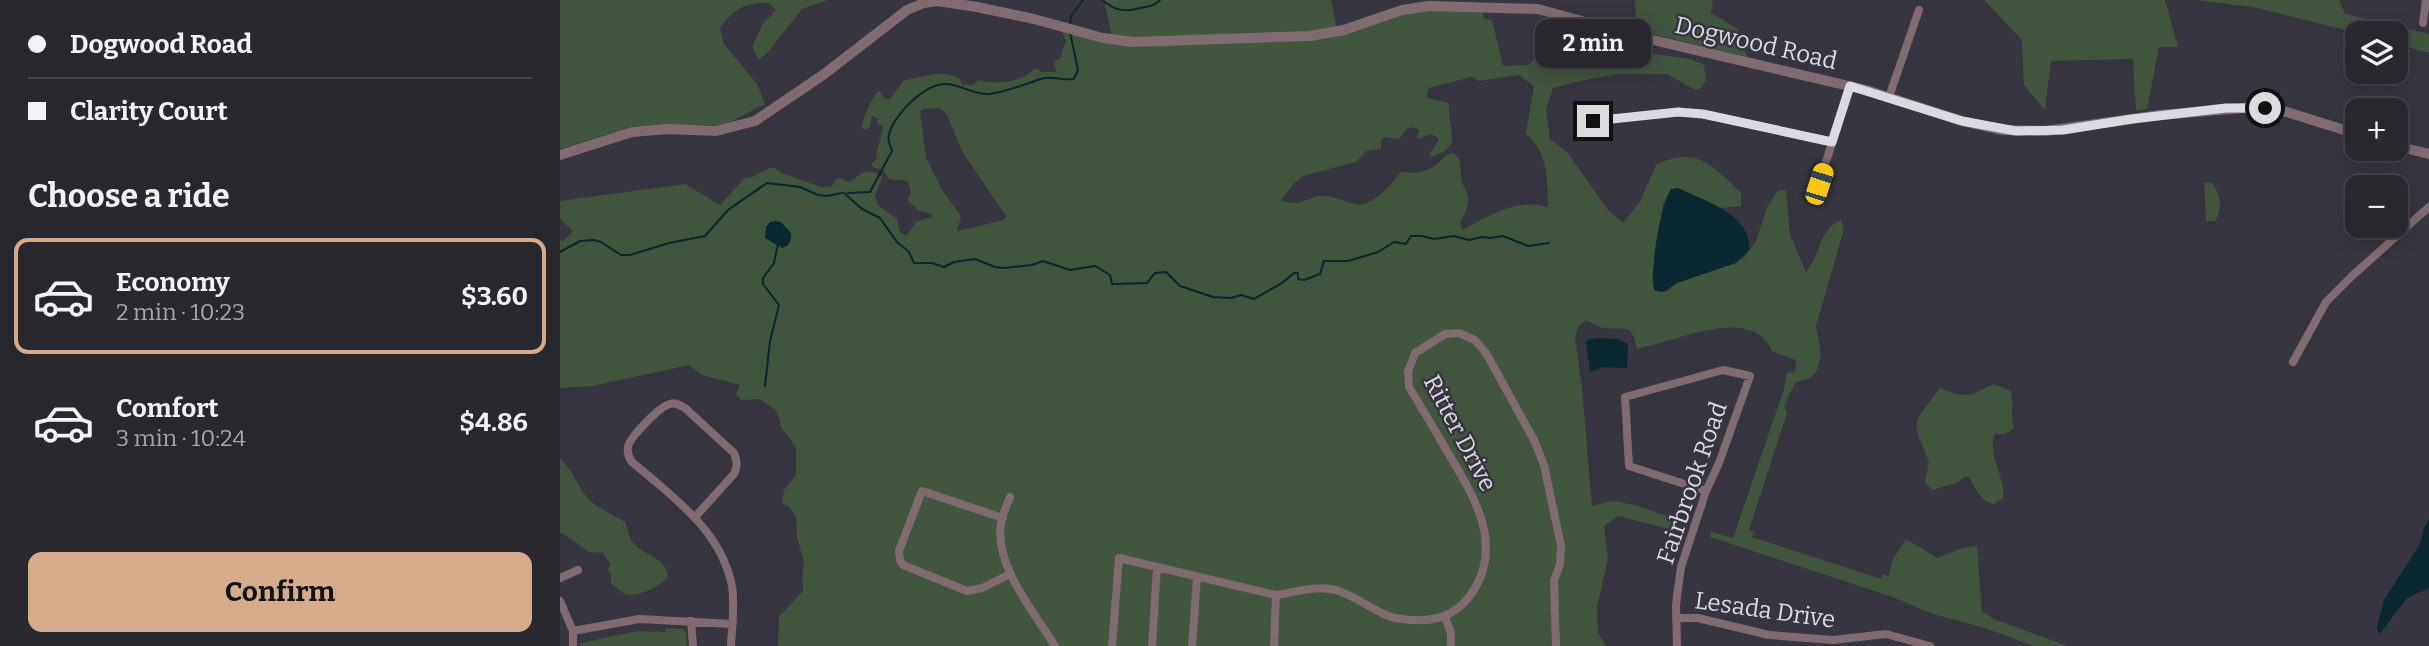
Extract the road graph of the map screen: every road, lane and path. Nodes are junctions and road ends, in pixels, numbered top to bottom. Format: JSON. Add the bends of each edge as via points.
{"nodes":[{"id":1,"x":2426,"y":0,"type":"edge"},
{"id":2,"x":906,"y":5,"type":"edge"},
{"id":3,"x":1919,"y":10,"type":"dead end"},
{"id":4,"x":2423,"y":23,"type":"dead end"},
{"id":5,"x":1850,"y":86,"type":"junction"},
{"id":6,"x":1889,"y":97,"type":"junction"},
{"id":7,"x":1593,"y":121,"type":"dead end"},
{"id":8,"x":2345,"y":131,"type":"edge"},
{"id":9,"x":1832,"y":142,"type":"junction"},
{"id":10,"x":2408,"y":149,"type":"edge"},
{"id":11,"x":2429,"y":154,"type":"edge"},
{"id":12,"x":560,"y":155,"type":"edge"},
{"id":13,"x":1819,"y":184,"type":"dead end"},
{"id":14,"x":2429,"y":207,"type":"edge"},
{"id":15,"x":2293,"y":362,"type":"dead end"},
{"id":16,"x":1706,"y":491,"type":"junction"},
{"id":17,"x":1010,"y":497,"type":"dead end"},
{"id":18,"x":696,"y":516,"type":"junction"},
{"id":19,"x":1003,"y":518,"type":"junction"},
{"id":20,"x":1157,"y":567,"type":"junction"},
{"id":21,"x":578,"y":570,"type":"dead end"},
{"id":22,"x":1010,"y":574,"type":"junction"},
{"id":23,"x":1197,"y":577,"type":"junction"},
{"id":24,"x":560,"y":578,"type":"edge"},
{"id":25,"x":1276,"y":595,"type":"junction"},
{"id":26,"x":560,"y":601,"type":"edge"},
{"id":27,"x":1446,"y":617,"type":"junction"},
{"id":28,"x":1676,"y":618,"type":"junction"},
{"id":29,"x":691,"y":621,"type":"junction"},
{"id":30,"x":732,"y":624,"type":"junction"},
{"id":31,"x":573,"y":631,"type":"junction"},
{"id":32,"x":573,"y":646,"type":"edge"},
{"id":33,"x":693,"y":646,"type":"edge"},
{"id":34,"x":731,"y":646,"type":"edge"},
{"id":35,"x":1055,"y":646,"type":"edge"},
{"id":36,"x":1112,"y":646,"type":"edge"},
{"id":37,"x":1152,"y":646,"type":"edge"},
{"id":38,"x":1192,"y":646,"type":"edge"},
{"id":39,"x":1274,"y":646,"type":"edge"},
{"id":40,"x":1451,"y":646,"type":"edge"},
{"id":41,"x":1556,"y":646,"type":"edge"},
{"id":42,"x":1677,"y":646,"type":"edge"},
{"id":43,"x":1930,"y":646,"type":"edge"}],
"edges":[{"from":1,"to":4,"type":"street"},
{"from":2,"to":5,"type":"street","name":"Dogwood Road","via":[[943,2],[991,9],[1122,41],[1284,38],[1344,30],[1429,6],[1538,9]]},
{"from":2,"to":12,"type":"street","name":"Dogwood Road","via":[[823,75],[755,121],[716,131],[632,132]]},
{"from":3,"to":6,"type":"street"},
{"from":5,"to":6,"type":"street","name":"Dogwood Road"},
{"from":5,"to":9,"type":"street"},
{"from":6,"to":8,"type":"street","name":"Dogwood Road","via":[[1976,125],[2016,131],[2063,130],[2242,107],[2287,112]]},
{"from":7,"to":9,"type":"street","via":[[1678,112],[1703,114]]},
{"from":9,"to":13,"type":"street"},
{"from":10,"to":11,"type":"street"},
{"from":14,"to":15,"type":"street","via":[[2326,302]]},
{"from":16,"to":16,"type":"street","name":"Fairbrook Road","via":[[1629,466],[1625,397],[1723,370],[1750,376]]},
{"from":16,"to":28,"type":"street","name":"Fairbrook Road","via":[[1681,567]]},
{"from":17,"to":19,"type":"street"},
{"from":18,"to":18,"type":"street","via":[[734,474],[737,461],[685,408],[668,404],[631,440],[628,456]]},
{"from":18,"to":30,"type":"street","via":[[728,573]]},
{"from":19,"to":22,"type":"street","via":[[1002,549]]},
{"from":19,"to":22,"type":"street","via":[[922,491],[899,551],[900,561],[967,591]]},
{"from":20,"to":23,"type":"street"},
{"from":20,"to":36,"type":"street","via":[[1119,558]]},
{"from":20,"to":37,"type":"street"},
{"from":21,"to":24,"type":"street"},
{"from":22,"to":35,"type":"street"},
{"from":23,"to":25,"type":"street"},
{"from":23,"to":38,"type":"street"},
{"from":25,"to":27,"type":"street","via":[[1337,590],[1397,619]]},
{"from":25,"to":39,"type":"street"},
{"from":26,"to":31,"type":"street"},
{"from":27,"to":40,"type":"street"},
{"from":27,"to":41,"type":"street","name":"Ritter Drive","via":[[1468,599],[1483,578],[1486,537],[1471,493],[1409,387],[1408,372],[1415,353],[1445,334],[1460,333],[1475,340],[1486,353],[1544,465],[1561,547],[1554,581]]},
{"from":28,"to":42,"type":"street","name":"Fairbrook Road"},
{"from":28,"to":43,"type":"street","name":"Lesada Drive","via":[[1710,620],[1769,635],[1833,640],[1886,634]]},
{"from":29,"to":30,"type":"street"},
{"from":29,"to":31,"type":"street","via":[[639,619]]},
{"from":29,"to":33,"type":"street"},
{"from":30,"to":34,"type":"street"},
{"from":31,"to":32,"type":"street"}]}
